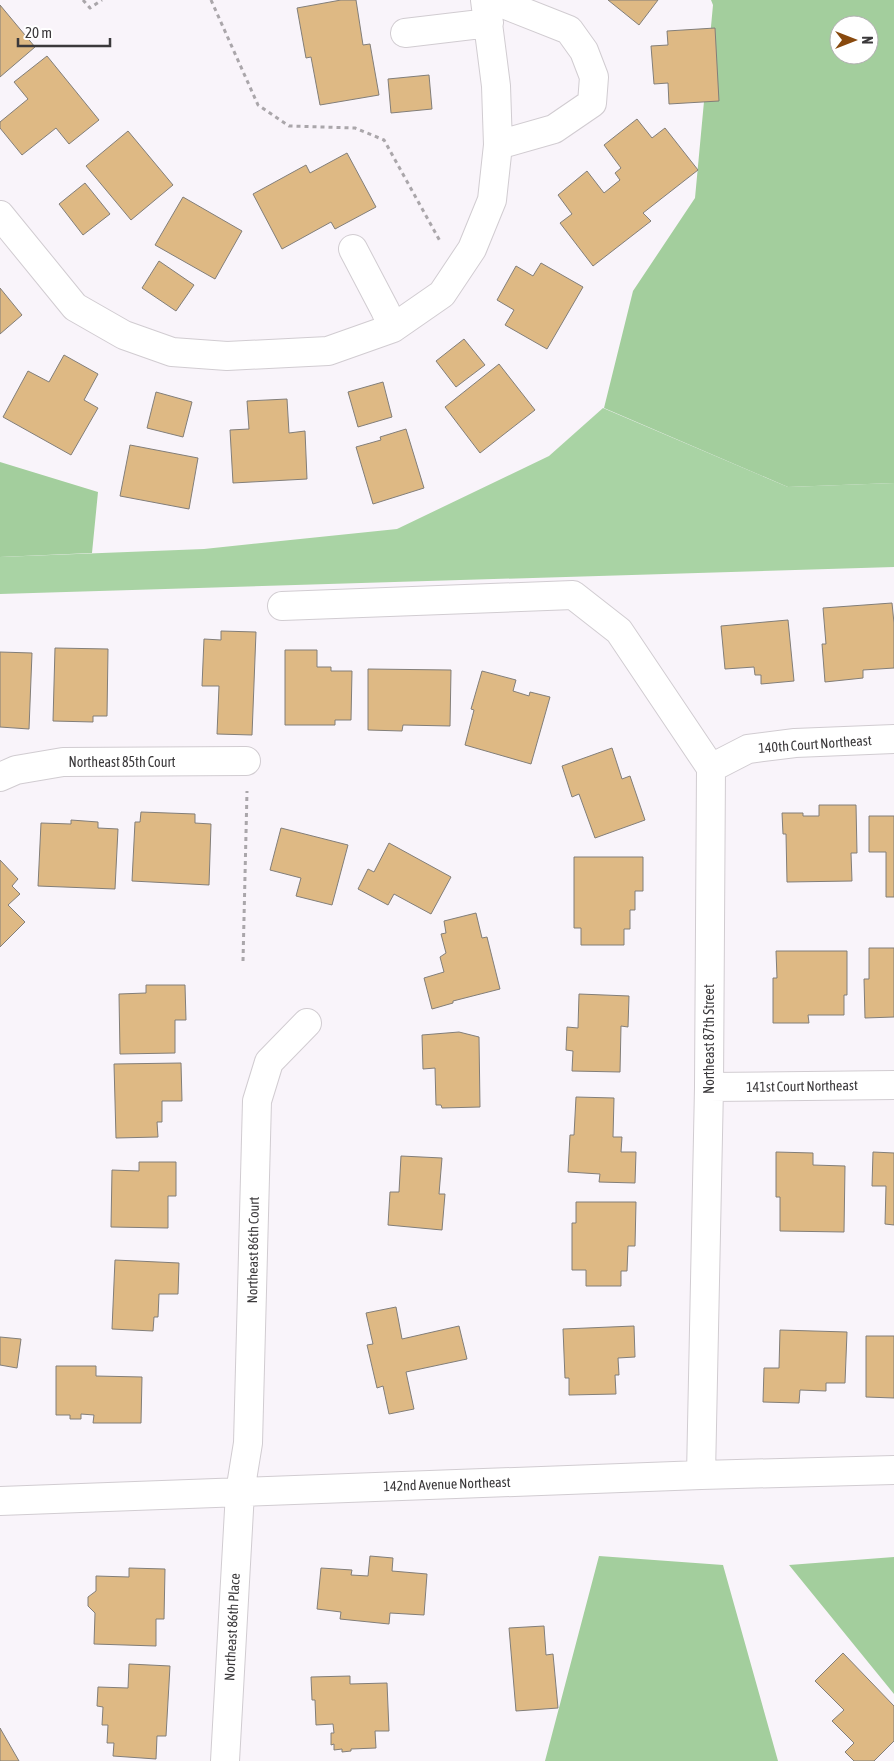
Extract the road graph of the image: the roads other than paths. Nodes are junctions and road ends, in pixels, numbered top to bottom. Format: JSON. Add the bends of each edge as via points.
{"nodes":[{"id":1,"x":489,"y":8,"type":"edge"},
{"id":2,"x":405,"y":33,"type":"dead end"},
{"id":3,"x":498,"y":145,"type":"junction"},
{"id":4,"x":0,"y":215,"type":"edge"},
{"id":5,"x":353,"y":249,"type":"dead end"},
{"id":6,"x":393,"y":328,"type":"junction"},
{"id":7,"x":282,"y":606,"type":"dead end"},
{"id":8,"x":894,"y":739,"type":"edge"},
{"id":9,"x":246,"y":761,"type":"dead end"},
{"id":10,"x":711,"y":768,"type":"junction"},
{"id":11,"x":0,"y":777,"type":"edge"},
{"id":12,"x":307,"y":1023,"type":"dead end"},
{"id":13,"x":894,"y":1085,"type":"edge"},
{"id":14,"x":709,"y":1087,"type":"junction"},
{"id":15,"x":894,"y":1470,"type":"edge"},
{"id":16,"x":701,"y":1474,"type":"junction"},
{"id":17,"x":240,"y":1492,"type":"junction"},
{"id":18,"x":0,"y":1501,"type":"edge"},
{"id":19,"x":225,"y":1761,"type":"edge"}],
"edges":[{"from":1,"to":2,"type":"street"},
{"from":1,"to":3,"type":"street"},
{"from":1,"to":3,"type":"street","via":[[569,30],[584,50],[594,78],[592,103],[554,129]]},
{"from":3,"to":6,"type":"street","via":[[492,200],[472,249],[442,294]]},
{"from":4,"to":6,"type":"street","via":[[75,307],[124,335],[172,352],[227,356],[328,351]]},
{"from":5,"to":6,"type":"street"},
{"from":7,"to":10,"type":"street","via":[[573,595],[619,630]]},
{"from":8,"to":10,"type":"street","name":"140th Court Northeast","via":[[795,743],[748,749]]},
{"from":9,"to":11,"type":"street","name":"Northeast 85th Court","via":[[63,762],[16,770]]},
{"from":10,"to":14,"type":"street","name":"Northeast 87th Street"},
{"from":12,"to":17,"type":"street","name":"Northeast 86th Court","via":[[269,1062],[257,1101],[248,1443]]},
{"from":13,"to":14,"type":"street","name":"141st Court Northeast"},
{"from":14,"to":16,"type":"street","name":"Northeast 87th Street"},
{"from":15,"to":16,"type":"street","name":"142nd Avenue Northeast"},
{"from":16,"to":17,"type":"street","name":"142nd Avenue Northeast"},
{"from":17,"to":18,"type":"street","name":"142nd Avenue Northeast"},
{"from":17,"to":19,"type":"street","name":"Northeast 86th Place"}]}
